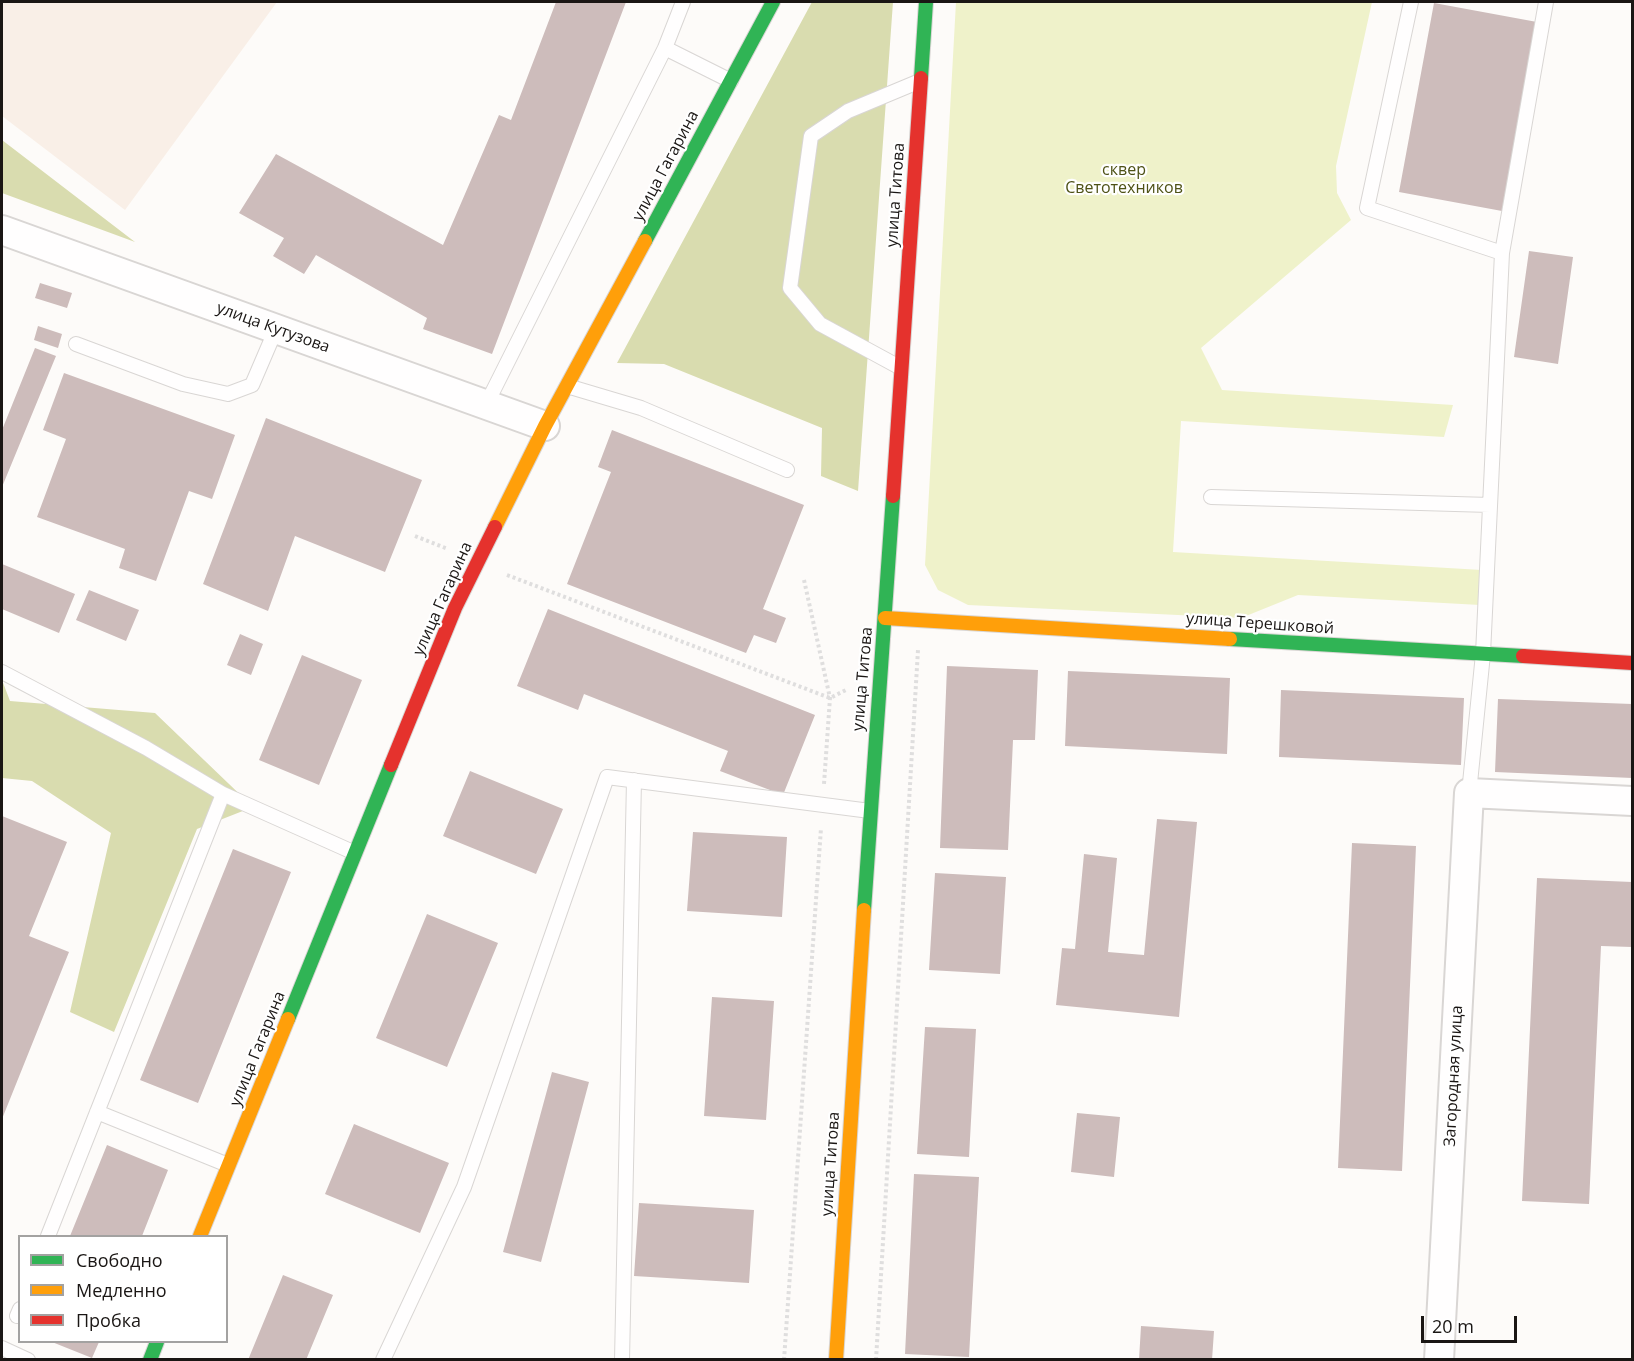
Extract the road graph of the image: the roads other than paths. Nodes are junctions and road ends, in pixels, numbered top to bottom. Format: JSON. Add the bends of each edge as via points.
{"nodes":[{"id":1,"x":683,"y":2,"type":"edge"},
{"id":2,"x":772,"y":2,"type":"edge"},
{"id":3,"x":926,"y":2,"type":"edge"},
{"id":4,"x":1411,"y":2,"type":"edge"},
{"id":5,"x":1546,"y":2,"type":"edge"},
{"id":6,"x":665,"y":48,"type":"junction"},
{"id":7,"x":731,"y":81,"type":"junction"},
{"id":8,"x":921,"y":81,"type":"junction"},
{"id":9,"x":2,"y":230,"type":"edge"},
{"id":10,"x":1502,"y":253,"type":"junction"},
{"id":11,"x":276,"y":329,"type":"junction"},
{"id":12,"x":75,"y":344,"type":"dead end"},
{"id":13,"x":902,"y":368,"type":"junction"},
{"id":14,"x":567,"y":386,"type":"junction"},
{"id":15,"x":486,"y":405,"type":"junction"},
{"id":16,"x":545,"y":426,"type":"junction"},
{"id":17,"x":787,"y":471,"type":"dead end"},
{"id":18,"x":1211,"y":497,"type":"dead end"},
{"id":19,"x":1490,"y":505,"type":"junction"},
{"id":20,"x":885,"y":618,"type":"junction"},
{"id":21,"x":1482,"y":654,"type":"junction"},
{"id":22,"x":1632,"y":663,"type":"edge"},
{"id":23,"x":2,"y":672,"type":"edge"},
{"id":24,"x":634,"y":780,"type":"junction"},
{"id":25,"x":1469,"y":793,"type":"junction"},
{"id":26,"x":222,"y":794,"type":"junction"},
{"id":27,"x":1632,"y":801,"type":"edge"},
{"id":28,"x":870,"y":811,"type":"junction"},
{"id":29,"x":355,"y":853,"type":"junction"},
{"id":30,"x":97,"y":1112,"type":"junction"},
{"id":31,"x":228,"y":1165,"type":"junction"},
{"id":32,"x":48,"y":1235,"type":"edge"},
{"id":33,"x":200,"y":1235,"type":"edge"},
{"id":34,"x":156,"y":1343,"type":"edge"},
{"id":35,"x":2,"y":1348,"type":"edge"},
{"id":36,"x":28,"y":1359,"type":"edge"},
{"id":37,"x":150,"y":1359,"type":"edge"},
{"id":38,"x":383,"y":1359,"type":"edge"},
{"id":39,"x":622,"y":1359,"type":"edge"},
{"id":40,"x":836,"y":1359,"type":"edge"},
{"id":41,"x":1439,"y":1359,"type":"edge"}],
"edges":[{"from":1,"to":6,"type":"lane"},
{"from":2,"to":7,"type":"main road","name":"улица Гагарина"},
{"from":3,"to":8,"type":"main road","name":"улица Титова"},
{"from":4,"to":10,"type":"lane","via":[[1367,208]]},
{"from":5,"to":10,"type":"lane","name":"Загородная улица"},
{"from":6,"to":7,"type":"lane"},
{"from":6,"to":15,"type":"lane"},
{"from":7,"to":14,"type":"main road","name":"улица Гагарина"},
{"from":8,"to":13,"type":"main road","name":"улица Титова"},
{"from":8,"to":13,"type":"lane","via":[[848,111],[811,136],[790,288],[820,324]]},
{"from":9,"to":11,"type":"street","name":"улица Кутузова"},
{"from":10,"to":19,"type":"lane","name":"Загородная улица"},
{"from":11,"to":12,"type":"lane","via":[[252,385],[228,394],[183,384]]},
{"from":11,"to":15,"type":"street","name":"улица Кутузова"},
{"from":13,"to":20,"type":"main road","name":"улица Титова"},
{"from":14,"to":16,"type":"main road","name":"улица Гагарина"},
{"from":14,"to":17,"type":"lane","via":[[641,408]]},
{"from":15,"to":16,"type":"street","name":"улица Кутузова"},
{"from":16,"to":29,"type":"main road","name":"улица Гагарина","via":[[454,608]]},
{"from":18,"to":19,"type":"lane"},
{"from":19,"to":21,"type":"lane","name":"Загородная улица"},
{"from":20,"to":21,"type":"main road","name":"улица Терешковой"},
{"from":20,"to":28,"type":"main road","name":"улица Титова"},
{"from":21,"to":22,"type":"main road","name":"улица Терешковой"},
{"from":21,"to":25,"type":"lane","name":"Загородная улица"},
{"from":23,"to":26,"type":"lane","via":[[146,748]]},
{"from":24,"to":28,"type":"lane"},
{"from":24,"to":38,"type":"lane","via":[[607,777],[464,1187]]},
{"from":24,"to":39,"type":"lane"},
{"from":25,"to":27,"type":"street"},
{"from":25,"to":41,"type":"street","name":"Загородная улица"},
{"from":26,"to":29,"type":"lane"},
{"from":26,"to":30,"type":"lane"},
{"from":28,"to":40,"type":"main road","name":"улица Титова"},
{"from":29,"to":31,"type":"main road","name":"улица Гагарина"},
{"from":30,"to":31,"type":"lane"},
{"from":30,"to":32,"type":"lane"},
{"from":31,"to":33,"type":"main road","name":"улица Гагарина"},
{"from":34,"to":37,"type":"main road"},
{"from":35,"to":36,"type":"lane"}]}
